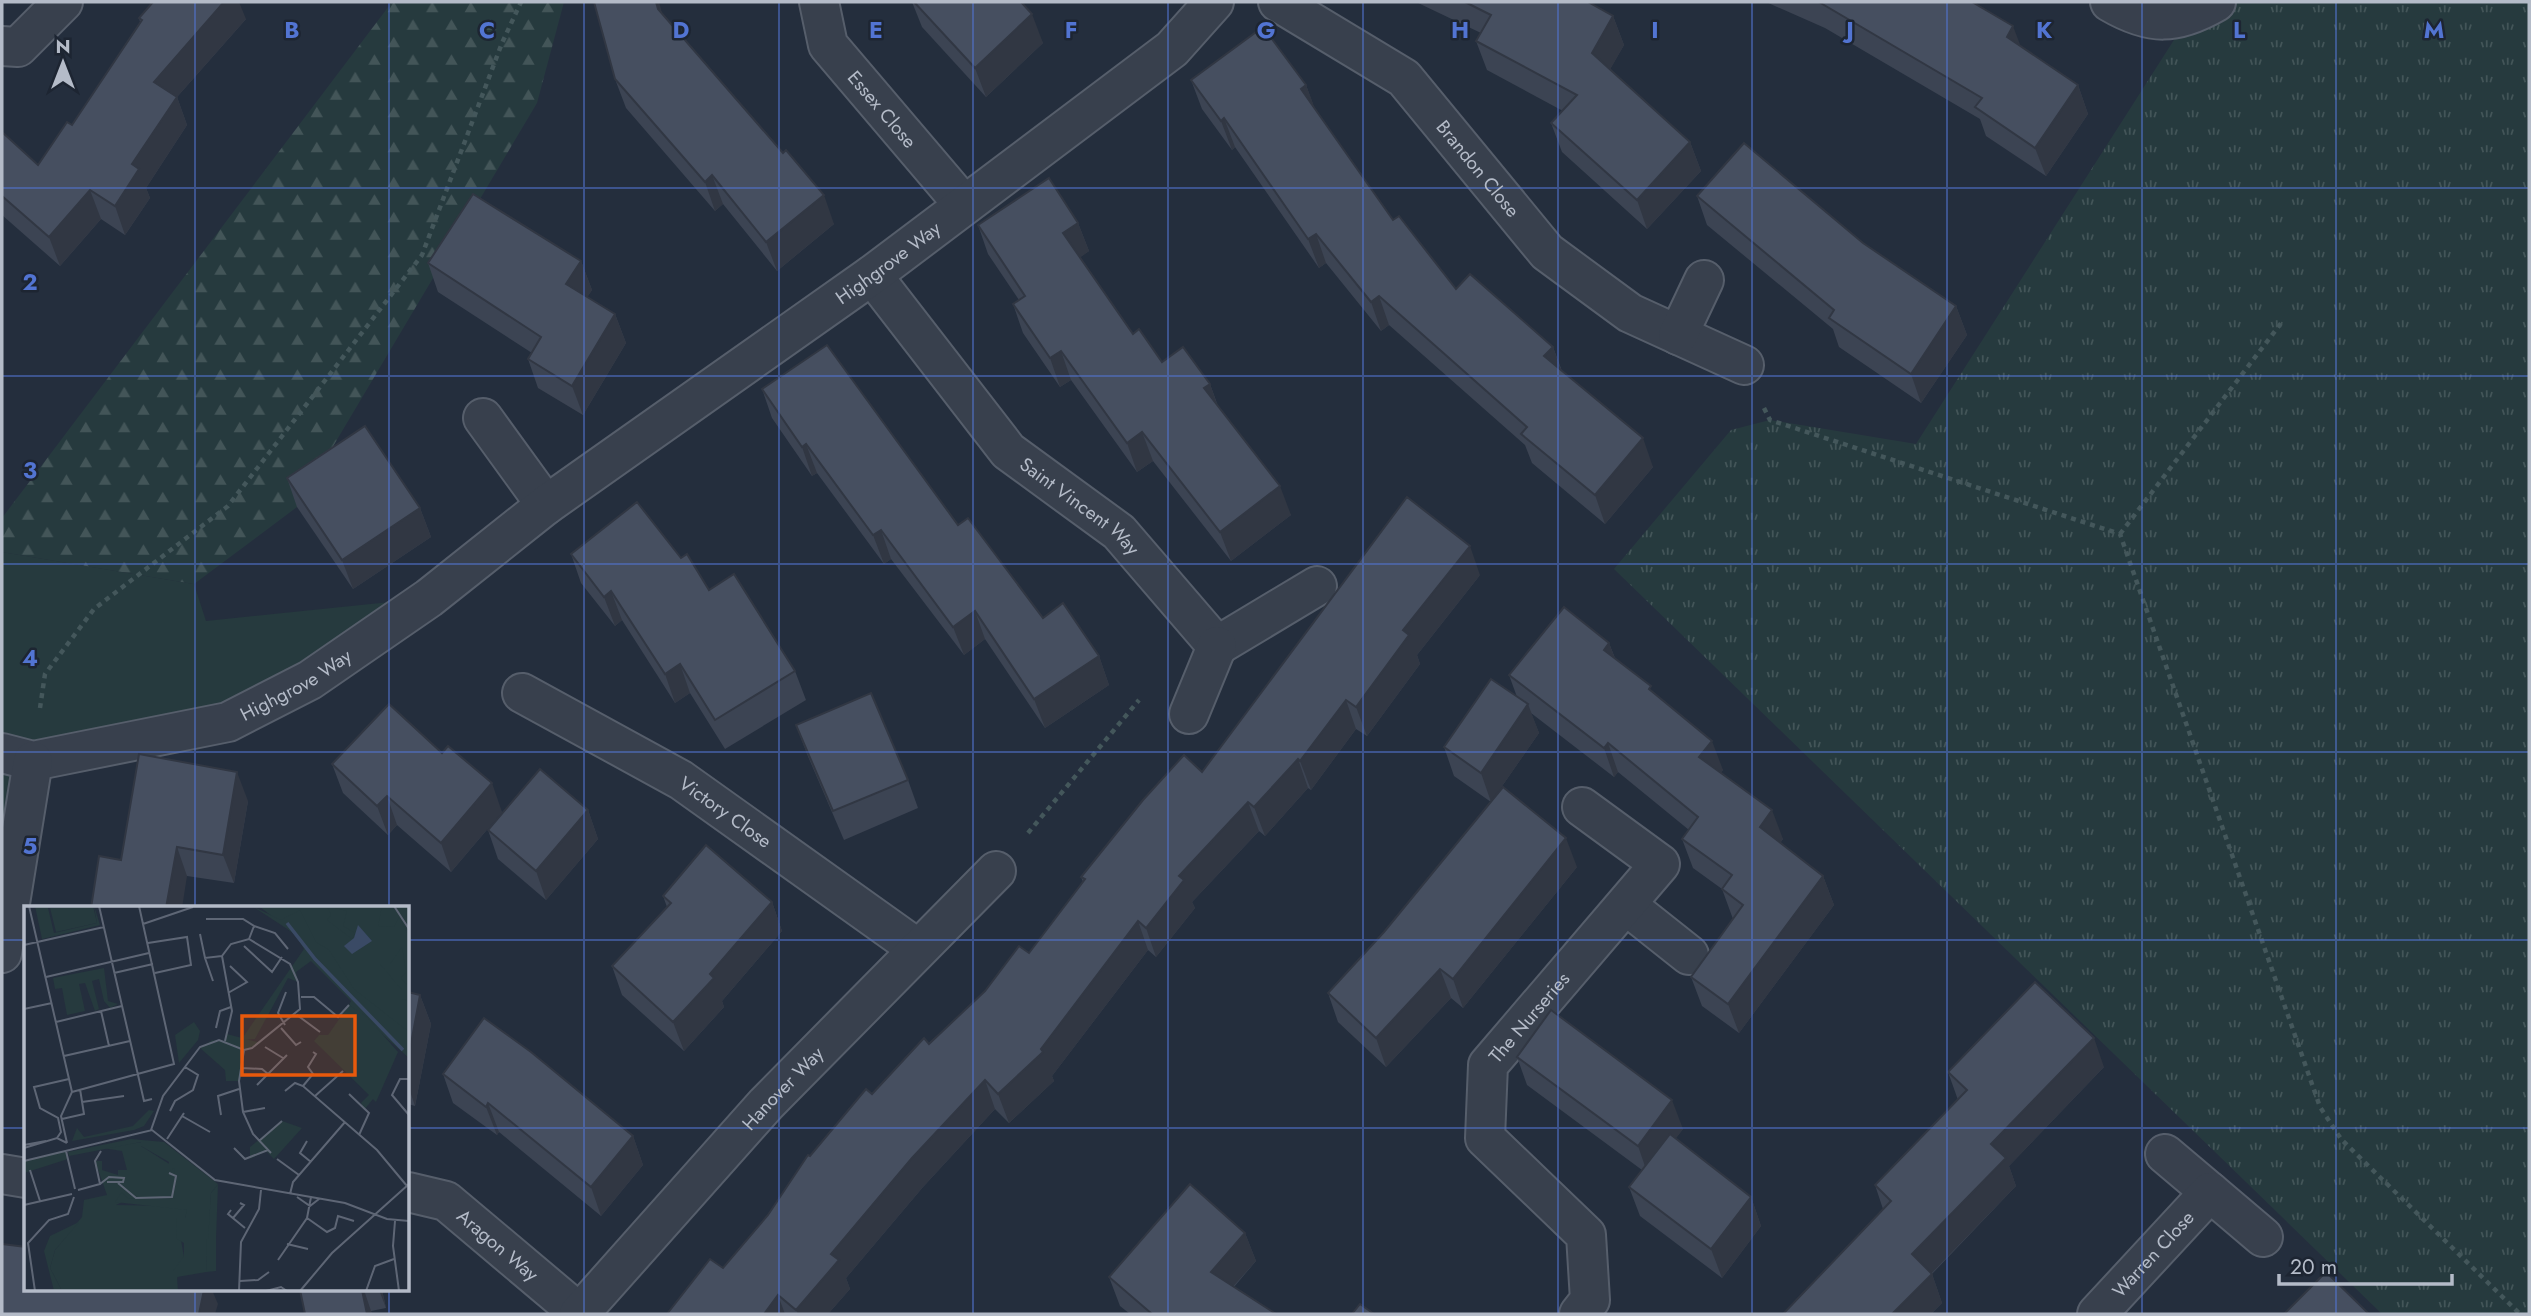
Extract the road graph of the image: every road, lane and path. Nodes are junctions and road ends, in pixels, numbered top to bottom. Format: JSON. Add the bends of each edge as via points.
{"nodes":[{"id":1,"x":63,"y":2,"type":"edge"},
{"id":2,"x":521,"y":2,"type":"edge"},
{"id":3,"x":819,"y":2,"type":"edge"},
{"id":4,"x":1214,"y":2,"type":"edge"},
{"id":5,"x":1278,"y":2,"type":"edge"},
{"id":6,"x":2216,"y":2,"type":"edge"},
{"id":7,"x":2112,"y":3,"type":"edge"},
{"id":8,"x":2,"y":46,"type":"edge"},
{"id":9,"x":964,"y":205,"type":"junction"},
{"id":10,"x":872,"y":275,"type":"junction"},
{"id":11,"x":1704,"y":280,"type":"dead end"},
{"id":12,"x":2281,"y":322,"type":"dead end"},
{"id":13,"x":1678,"y":335,"type":"junction"},
{"id":14,"x":1744,"y":365,"type":"joint"},
{"id":15,"x":483,"y":418,"type":"dead end"},
{"id":16,"x":546,"y":505,"type":"junction"},
{"id":17,"x":2120,"y":534,"type":"junction"},
{"id":18,"x":1317,"y":586,"type":"dead end"},
{"id":19,"x":1217,"y":646,"type":"junction"},
{"id":20,"x":522,"y":693,"type":"dead end"},
{"id":21,"x":1141,"y":697,"type":"dead end"},
{"id":22,"x":1189,"y":714,"type":"dead end"},
{"id":23,"x":17,"y":757,"type":"edge"},
{"id":24,"x":1582,"y":807,"type":"dead end"},
{"id":25,"x":996,"y":871,"type":"joint"},
{"id":26,"x":1626,"y":905,"type":"junction"},
{"id":27,"x":918,"y":949,"type":"junction"},
{"id":28,"x":2,"y":953,"type":"edge"},
{"id":29,"x":1689,"y":955,"type":"dead end"},
{"id":30,"x":2165,"y":1154,"type":"dead end"},
{"id":31,"x":2,"y":1174,"type":"edge"},
{"id":32,"x":24,"y":1178,"type":"edge"},
{"id":33,"x":410,"y":1192,"type":"edge"},
{"id":34,"x":2210,"y":1192,"type":"junction"},
{"id":35,"x":2263,"y":1237,"type":"dead end"},
{"id":36,"x":579,"y":1314,"type":"edge"},
{"id":37,"x":1578,"y":1314,"type":"edge"},
{"id":38,"x":2097,"y":1314,"type":"edge"},
{"id":39,"x":2520,"y":1314,"type":"edge"}],
"edges":[{"from":1,"to":8,"type":"street","via":[[18,47]]},
{"from":2,"to":23,"type":"path","via":[[422,255],[228,506],[94,609],[45,674]]},
{"from":3,"to":9,"type":"street","name":"Essex Close","via":[[828,45]]},
{"from":4,"to":9,"type":"street","name":"Highgrove Way","via":[[1172,50]]},
{"from":5,"to":13,"type":"street","name":"Brandon Close","via":[[1404,78],[1546,253],[1630,313]]},
{"from":6,"to":7,"type":"street","via":[[2188,18],[2157,22]]},
{"from":9,"to":10,"type":"street","name":"Highgrove Way"},
{"from":10,"to":16,"type":"street","name":"Highgrove Way"},
{"from":10,"to":19,"type":"street","name":"Saint Vincent Way","via":[[1008,451],[1119,532]]},
{"from":11,"to":13,"type":"street"},
{"from":12,"to":17,"type":"path"},
{"from":13,"to":14,"type":"street","name":"Brandon Close"},
{"from":14,"to":17,"type":"path","via":[[1770,420]]},
{"from":15,"to":16,"type":"street"},
{"from":16,"to":23,"type":"street","name":"Highgrove Way","via":[[429,598],[321,672],[228,722]]},
{"from":17,"to":39,"type":"path","via":[[2320,1107],[2341,1139]]},
{"from":18,"to":19,"type":"street"},
{"from":19,"to":22,"type":"street"},
{"from":20,"to":27,"type":"street","name":"Victory Close","via":[[681,780]]},
{"from":21,"to":25,"type":"path"},
{"from":23,"to":28,"type":"street"},
{"from":24,"to":26,"type":"street","name":"The Nurseries","via":[[1660,864]]},
{"from":25,"to":27,"type":"street","name":"Hanover Way"},
{"from":26,"to":29,"type":"street"},
{"from":26,"to":37,"type":"street","name":"The Nurseries","via":[[1488,1065],[1485,1138],[1586,1235],[1590,1300]]},
{"from":27,"to":36,"type":"street","name":"Hanover Way","via":[[766,1104]]},
{"from":30,"to":34,"type":"street","name":"Warren Close"},
{"from":31,"to":32,"type":"street"},
{"from":33,"to":36,"type":"street","name":"Aragon Way","via":[[446,1201]]},
{"from":34,"to":35,"type":"street","name":"Warren Close"},
{"from":34,"to":38,"type":"street","name":"Warren Close"}]}
